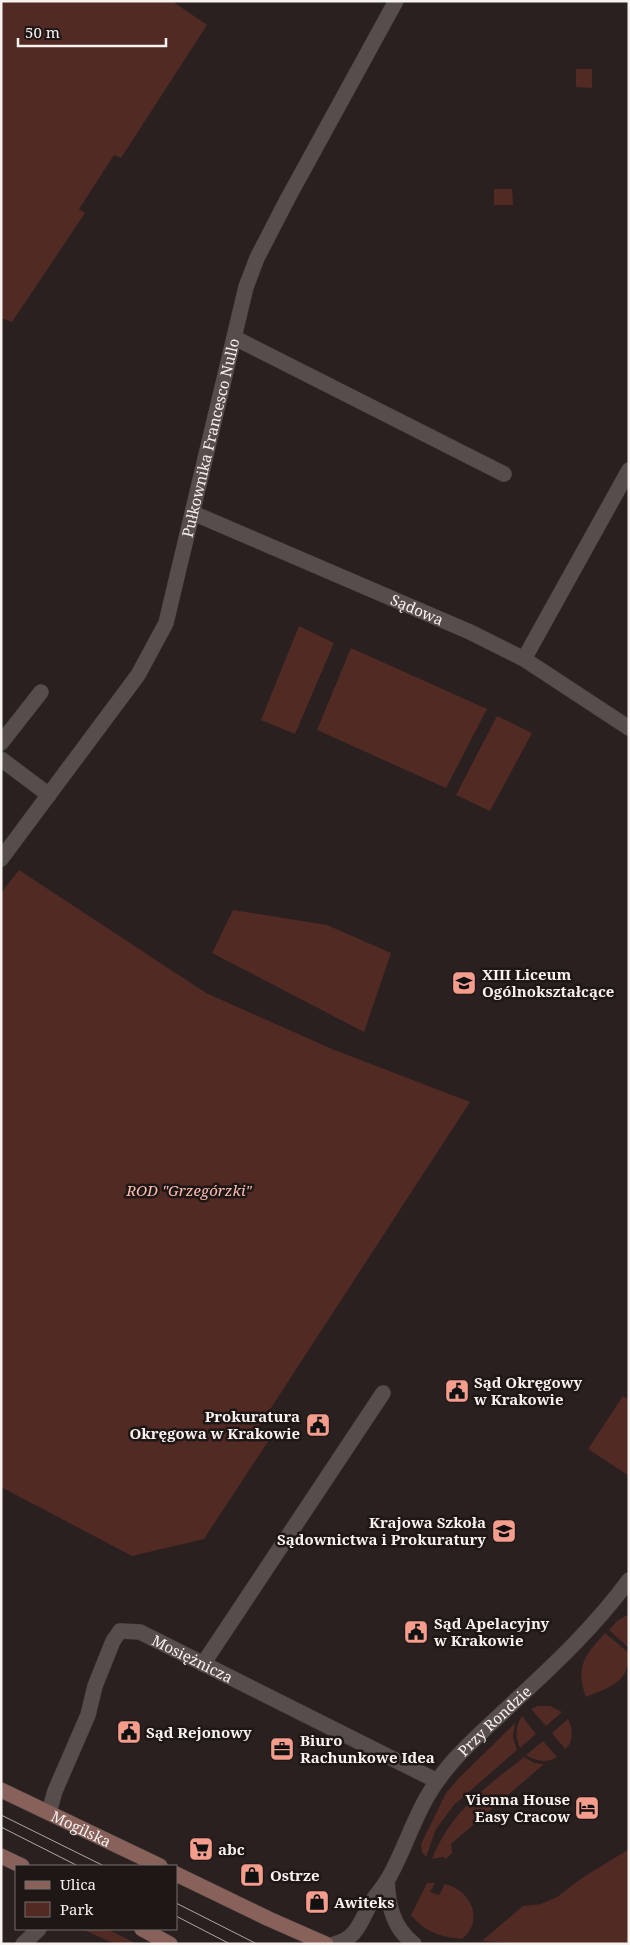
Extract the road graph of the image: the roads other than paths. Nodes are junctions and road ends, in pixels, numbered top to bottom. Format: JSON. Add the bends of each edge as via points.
{"nodes":[{"id":1,"x":396,"y":1,"type":"edge"},
{"id":2,"x":235,"y":338,"type":"junction"},
{"id":3,"x":629,"y":470,"type":"edge"},
{"id":4,"x":504,"y":474,"type":"dead end"},
{"id":5,"x":193,"y":513,"type":"junction"},
{"id":6,"x":524,"y":659,"type":"junction"},
{"id":7,"x":41,"y":692,"type":"dead end"},
{"id":8,"x":629,"y":728,"type":"edge"},
{"id":9,"x":1,"y":743,"type":"edge"},
{"id":10,"x":1,"y":759,"type":"edge"},
{"id":11,"x":49,"y":795,"type":"junction"},
{"id":12,"x":1,"y":859,"type":"edge"},
{"id":13,"x":383,"y":1392,"type":"dead end"},
{"id":14,"x":629,"y":1580,"type":"edge"},
{"id":15,"x":203,"y":1664,"type":"junction"},
{"id":16,"x":437,"y":1780,"type":"junction"},
{"id":17,"x":1,"y":1790,"type":"edge"},
{"id":18,"x":49,"y":1812,"type":"junction"},
{"id":19,"x":1,"y":1856,"type":"edge"},
{"id":20,"x":20,"y":1865,"type":"edge"},
{"id":21,"x":158,"y":1865,"type":"edge"},
{"id":22,"x":178,"y":1875,"type":"edge"},
{"id":23,"x":387,"y":1880,"type":"junction"},
{"id":24,"x":38,"y":1930,"type":"edge"},
{"id":25,"x":144,"y":1930,"type":"edge"},
{"id":26,"x":23,"y":1944,"type":"edge"},
{"id":27,"x":170,"y":1944,"type":"edge"},
{"id":28,"x":327,"y":1944,"type":"edge"},
{"id":29,"x":334,"y":1944,"type":"edge"},
{"id":30,"x":414,"y":1944,"type":"edge"}],
"edges":[{"from":1,"to":2,"type":"street","name":"Pułkownika Francesco Nullo","via":[[257,258],[246,287]]},
{"from":2,"to":4,"type":"street"},
{"from":2,"to":5,"type":"street","name":"Pułkownika Francesco Nullo"},
{"from":3,"to":6,"type":"street"},
{"from":5,"to":6,"type":"street","name":"Sądowa","via":[[470,632]]},
{"from":5,"to":11,"type":"street","name":"Pułkownika Francesco Nullo","via":[[166,623],[138,675]]},
{"from":6,"to":8,"type":"street","name":"Sądowa"},
{"from":7,"to":9,"type":"street"},
{"from":10,"to":11,"type":"street"},
{"from":11,"to":12,"type":"street","name":"Pułkownika Francesco Nullo"},
{"from":13,"to":15,"type":"street"},
{"from":14,"to":16,"type":"street","name":"Przy Rondzie","via":[[584,1635],[462,1751]]},
{"from":15,"to":16,"type":"street","name":"Mosiężnicza"},
{"from":15,"to":18,"type":"street","name":"Mosiężnicza","via":[[140,1632],[120,1631],[94,1686],[88,1716]]},
{"from":16,"to":23,"type":"street","name":"Przy Rondzie"},
{"from":17,"to":18,"type":"main road","name":"Mogilska"},
{"from":18,"to":21,"type":"main road","name":"Mogilska"},
{"from":19,"to":20,"type":"main road"},
{"from":22,"to":28,"type":"main road"},
{"from":23,"to":29,"type":"street","name":"Przy Rondzie","via":[[353,1935]]},
{"from":23,"to":30,"type":"street","via":[[396,1923]]},
{"from":24,"to":26,"type":"street"},
{"from":25,"to":27,"type":"main road"}]}
